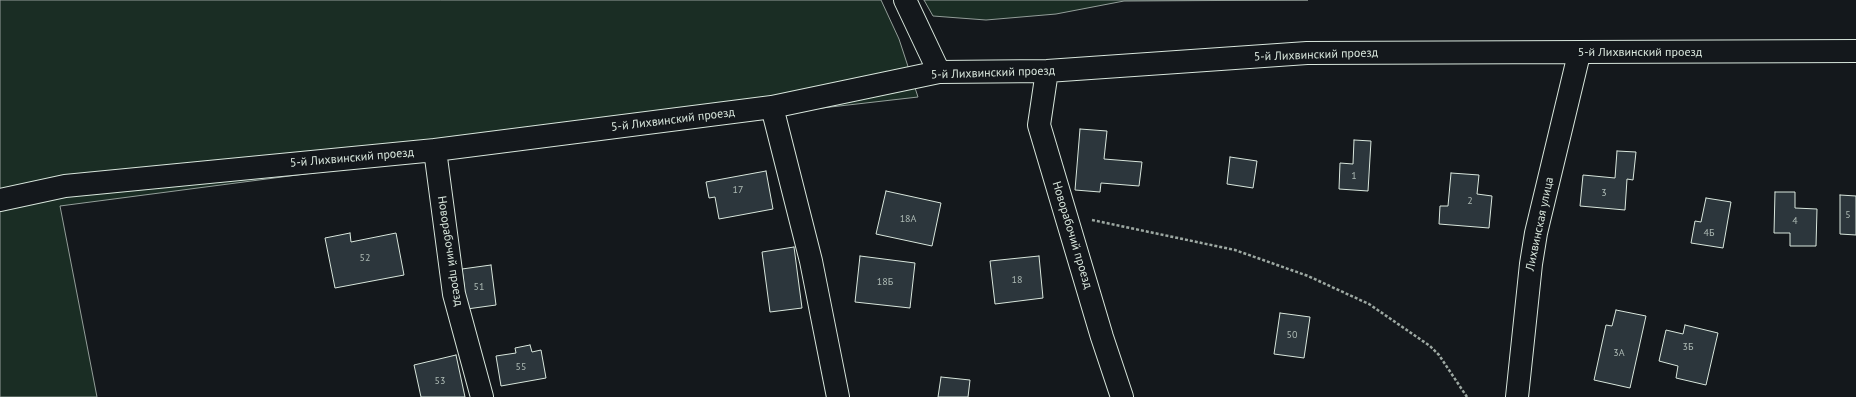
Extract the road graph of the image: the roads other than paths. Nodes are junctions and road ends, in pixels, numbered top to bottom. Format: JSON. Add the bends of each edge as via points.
{"nodes":[{"id":1,"x":905,"y":0,"type":"edge"},
{"id":2,"x":1856,"y":51,"type":"edge"},
{"id":3,"x":1580,"y":54,"type":"junction"},
{"id":4,"x":1047,"y":71,"type":"junction"},
{"id":5,"x":939,"y":72,"type":"junction"},
{"id":6,"x":772,"y":107,"type":"junction"},
{"id":7,"x":435,"y":150,"type":"junction"},
{"id":8,"x":0,"y":200,"type":"edge"},
{"id":9,"x":482,"y":397,"type":"edge"},
{"id":10,"x":838,"y":397,"type":"edge"},
{"id":11,"x":1122,"y":397,"type":"edge"},
{"id":12,"x":1517,"y":397,"type":"edge"}],
"edges":[{"from":1,"to":5,"type":"street"},
{"from":2,"to":3,"type":"street","name":"5-й Лихвинский проезд"},
{"from":3,"to":4,"type":"street","name":"5-й Лихвинский проезд","via":[[1306,53]]},
{"from":3,"to":12,"type":"street","name":"Лихвинская улица","via":[[1536,232]]},
{"from":4,"to":5,"type":"street","name":"5-й Лихвинский проезд"},
{"from":4,"to":11,"type":"street","name":"Новорабочий проезд","via":[[1039,125]]},
{"from":5,"to":6,"type":"street","name":"5-й Лихвинский проезд"},
{"from":6,"to":7,"type":"street","name":"5-й Лихвинский проезд"},
{"from":6,"to":10,"type":"street","via":[[812,261]]},
{"from":7,"to":8,"type":"street","name":"5-й Лихвинский проезд","via":[[65,186]]},
{"from":7,"to":9,"type":"street","name":"Новорабочий проезд","via":[[454,294]]}]}
